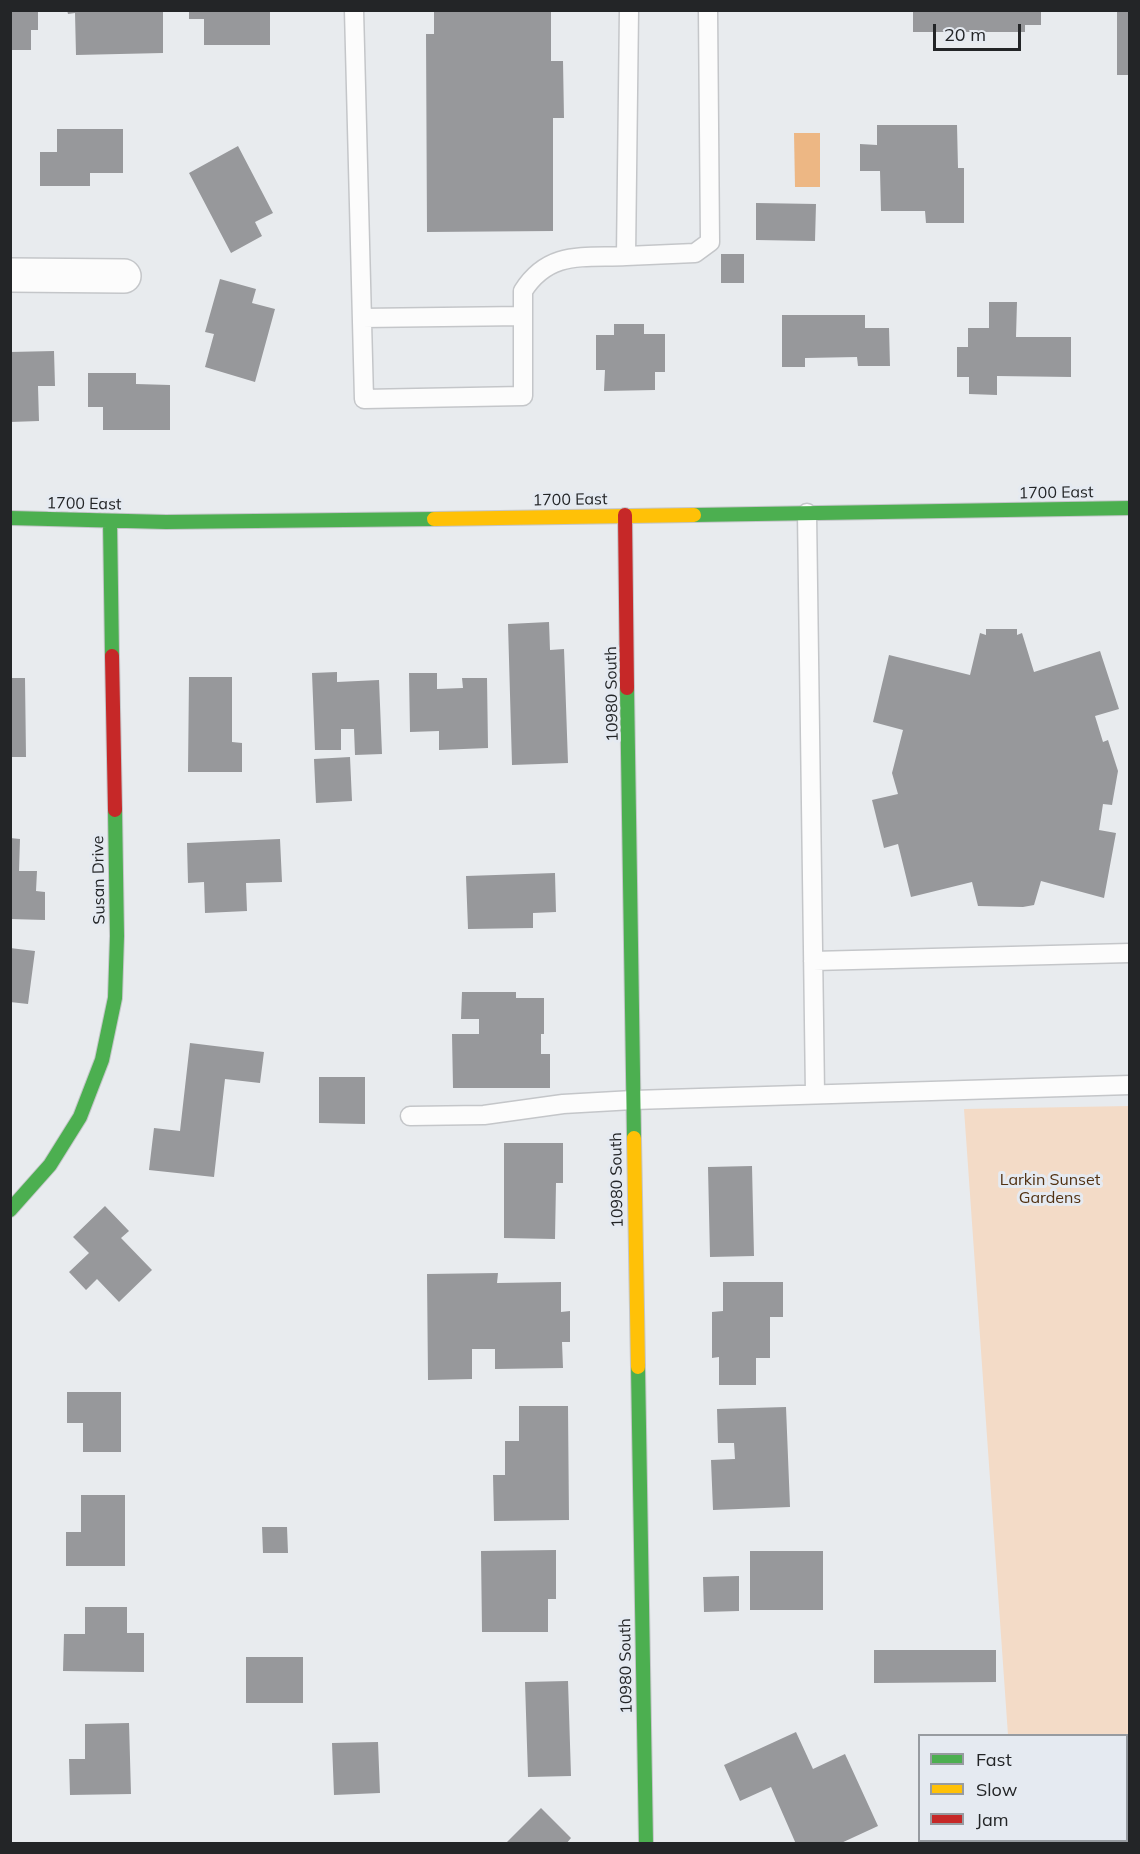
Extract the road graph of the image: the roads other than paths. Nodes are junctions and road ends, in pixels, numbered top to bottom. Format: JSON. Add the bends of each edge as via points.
{"nodes":[{"id":1,"x":354,"y":10,"type":"edge"},
{"id":2,"x":629,"y":10,"type":"edge"},
{"id":3,"x":708,"y":10,"type":"edge"},
{"id":4,"x":626,"y":256,"type":"junction"},
{"id":5,"x":10,"y":275,"type":"edge"},
{"id":6,"x":124,"y":276,"type":"dead end"},
{"id":7,"x":523,"y":316,"type":"junction"},
{"id":8,"x":362,"y":318,"type":"junction"},
{"id":9,"x":1130,"y":508,"type":"edge"},
{"id":10,"x":807,"y":513,"type":"junction"},
{"id":11,"x":625,"y":515,"type":"junction"},
{"id":12,"x":10,"y":519,"type":"edge"},
{"id":13,"x":110,"y":521,"type":"junction"},
{"id":14,"x":1130,"y":953,"type":"edge"},
{"id":15,"x":813,"y":961,"type":"junction"},
{"id":16,"x":1130,"y":1085,"type":"edge"},
{"id":17,"x":815,"y":1094,"type":"junction"},
{"id":18,"x":633,"y":1100,"type":"junction"},
{"id":19,"x":410,"y":1116,"type":"dead end"},
{"id":20,"x":10,"y":1210,"type":"edge"},
{"id":21,"x":646,"y":1844,"type":"edge"}],
"edges":[{"from":1,"to":8,"type":"lane"},
{"from":2,"to":4,"type":"lane"},
{"from":3,"to":4,"type":"lane","via":[[710,242],[695,254]]},
{"from":4,"to":7,"type":"lane","via":[[559,260],[542,268],[523,291]]},
{"from":5,"to":6,"type":"street"},
{"from":7,"to":8,"type":"lane"},
{"from":7,"to":8,"type":"lane","via":[[523,396],[364,399]]},
{"from":9,"to":10,"type":"street","name":"1700 East"},
{"from":10,"to":11,"type":"street","name":"1700 East"},
{"from":10,"to":15,"type":"lane"},
{"from":11,"to":13,"type":"street","name":"1700 East"},
{"from":11,"to":18,"type":"street","name":"10980 South"},
{"from":12,"to":13,"type":"street","name":"1700 East"},
{"from":13,"to":20,"type":"street","name":"Susan Drive","via":[[115,998],[102,1060],[80,1117],[50,1165]]},
{"from":14,"to":15,"type":"lane"},
{"from":15,"to":17,"type":"lane"},
{"from":16,"to":17,"type":"lane"},
{"from":17,"to":18,"type":"lane"},
{"from":18,"to":19,"type":"lane","via":[[563,1104],[484,1115]]},
{"from":18,"to":21,"type":"street","name":"10980 South"}]}
